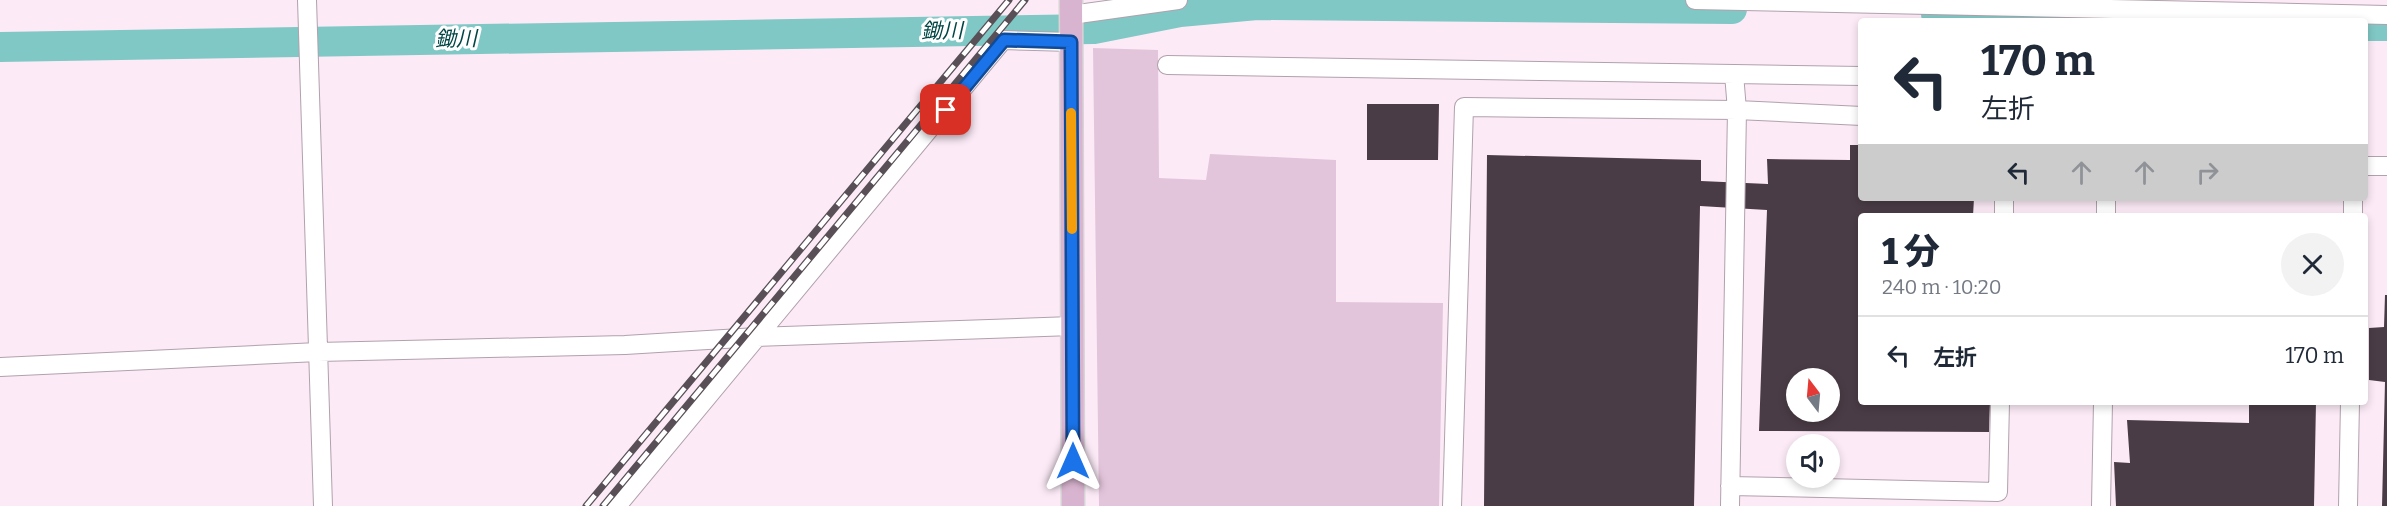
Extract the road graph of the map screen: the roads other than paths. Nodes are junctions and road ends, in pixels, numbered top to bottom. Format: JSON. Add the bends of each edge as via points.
{"nodes":[{"id":1,"x":307,"y":0,"type":"edge"},
{"id":2,"x":1178,"y":0,"type":"edge"},
{"id":3,"x":1695,"y":0,"type":"edge"},
{"id":4,"x":1848,"y":2,"type":"edge"},
{"id":5,"x":1071,"y":8,"type":"edge"},
{"id":6,"x":2387,"y":15,"type":"edge"},
{"id":7,"x":1071,"y":42,"type":"junction"},
{"id":8,"x":1167,"y":65,"type":"dead end"},
{"id":9,"x":1734,"y":74,"type":"junction"},
{"id":10,"x":1858,"y":76,"type":"edge"},
{"id":11,"x":1737,"y":110,"type":"junction"},
{"id":12,"x":1858,"y":116,"type":"edge"},
{"id":13,"x":2368,"y":166,"type":"edge"},
{"id":14,"x":2387,"y":166,"type":"edge"},
{"id":15,"x":1072,"y":326,"type":"junction"},
{"id":16,"x":757,"y":337,"type":"junction"},
{"id":17,"x":318,"y":352,"type":"junction"},
{"id":18,"x":0,"y":367,"type":"edge"},
{"id":19,"x":2000,"y":405,"type":"edge"},
{"id":20,"x":2103,"y":405,"type":"edge"},
{"id":21,"x":2350,"y":405,"type":"edge"},
{"id":22,"x":1730,"y":486,"type":"junction"},
{"id":23,"x":323,"y":506,"type":"edge"},
{"id":24,"x":617,"y":506,"type":"edge"},
{"id":25,"x":1073,"y":506,"type":"edge"},
{"id":26,"x":1452,"y":506,"type":"edge"},
{"id":27,"x":1730,"y":506,"type":"edge"},
{"id":28,"x":2101,"y":506,"type":"edge"},
{"id":29,"x":2348,"y":506,"type":"edge"}],
"edges":[{"from":1,"to":17,"type":"street"},
{"from":2,"to":5,"type":"street"},
{"from":3,"to":4,"type":"street"},
{"from":4,"to":6,"type":"street"},
{"from":5,"to":7,"type":"main road"},
{"from":7,"to":15,"type":"main road"},
{"from":7,"to":16,"type":"street","via":[[1004,40]]},
{"from":8,"to":9,"type":"street"},
{"from":9,"to":10,"type":"street"},
{"from":9,"to":11,"type":"street"},
{"from":11,"to":12,"type":"street"},
{"from":11,"to":22,"type":"street"},
{"from":11,"to":26,"type":"street","via":[[1464,107]]},
{"from":13,"to":14,"type":"street"},
{"from":15,"to":16,"type":"street"},
{"from":15,"to":25,"type":"main road"},
{"from":16,"to":17,"type":"street","via":[[625,345]]},
{"from":16,"to":24,"type":"street"},
{"from":17,"to":18,"type":"street"},
{"from":17,"to":23,"type":"street"},
{"from":19,"to":22,"type":"street","via":[[1998,492]]},
{"from":20,"to":28,"type":"street"},
{"from":21,"to":29,"type":"street"},
{"from":22,"to":27,"type":"street"}]}
